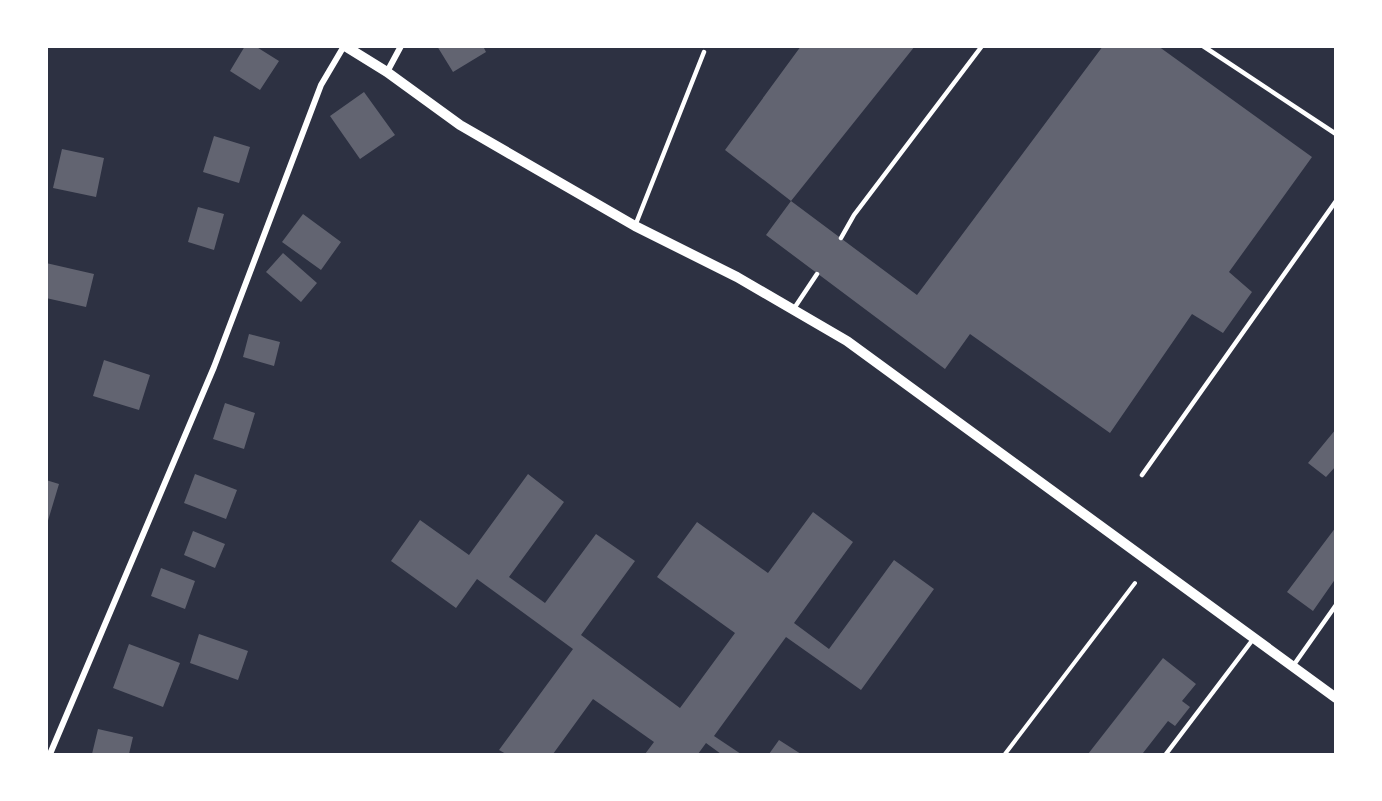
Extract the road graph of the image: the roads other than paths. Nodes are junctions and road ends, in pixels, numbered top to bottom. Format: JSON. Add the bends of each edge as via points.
{"nodes":[{"id":1,"x":345,"y":46,"type":"edge"},
{"id":2,"x":401,"y":46,"type":"edge"},
{"id":3,"x":982,"y":46,"type":"edge"},
{"id":4,"x":1203,"y":46,"type":"edge"},
{"id":5,"x":704,"y":52,"type":"dead end"},
{"id":6,"x":387,"y":72,"type":"junction"},
{"id":7,"x":1335,"y":134,"type":"edge"},
{"id":8,"x":1335,"y":201,"type":"edge"},
{"id":9,"x":636,"y":226,"type":"junction"},
{"id":10,"x":841,"y":238,"type":"dead end"},
{"id":11,"x":817,"y":274,"type":"dead end"},
{"id":12,"x":793,"y":310,"type":"junction"},
{"id":13,"x":1142,"y":475,"type":"dead end"},
{"id":14,"x":1335,"y":605,"type":"edge"},
{"id":15,"x":1254,"y":638,"type":"junction"},
{"id":16,"x":1293,"y":666,"type":"junction"},
{"id":17,"x":1335,"y":698,"type":"edge"},
{"id":18,"x":50,"y":754,"type":"edge"},
{"id":19,"x":1166,"y":754,"type":"edge"}],
"edges":[{"from":1,"to":6,"type":"street"},
{"from":1,"to":18,"type":"street","via":[[321,85],[214,367]]},
{"from":2,"to":6,"type":"street"},
{"from":3,"to":10,"type":"lane","via":[[854,215]]},
{"from":4,"to":7,"type":"lane"},
{"from":5,"to":9,"type":"lane"},
{"from":6,"to":9,"type":"street","via":[[460,125]]},
{"from":8,"to":13,"type":"lane"},
{"from":9,"to":12,"type":"street"},
{"from":11,"to":12,"type":"lane"},
{"from":12,"to":15,"type":"street","via":[[847,341]]},
{"from":14,"to":16,"type":"lane"},
{"from":15,"to":16,"type":"street"},
{"from":15,"to":19,"type":"lane"},
{"from":16,"to":17,"type":"street"}]}
